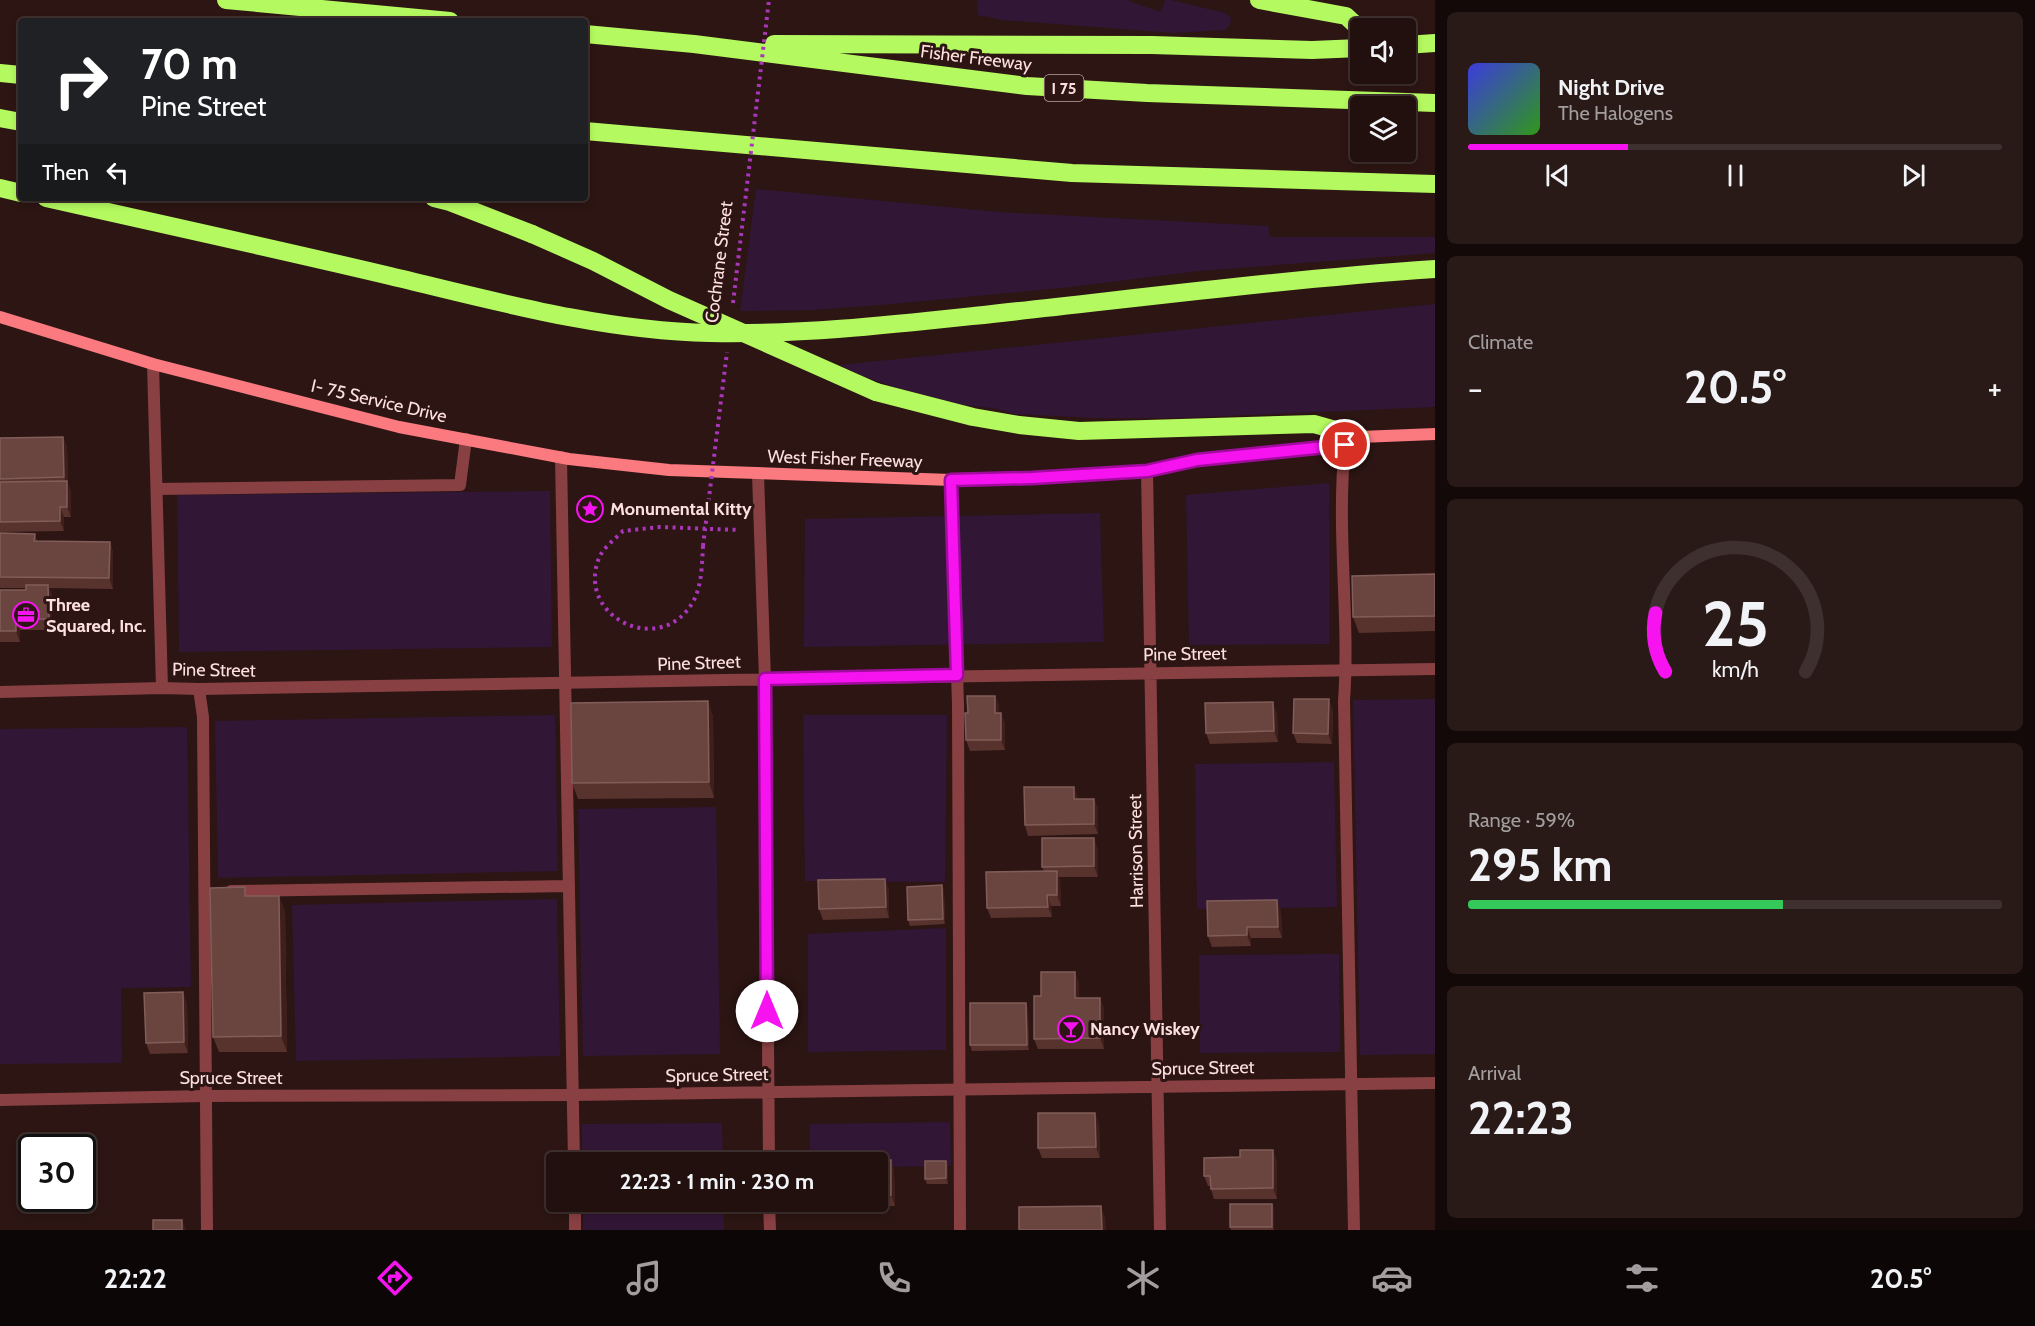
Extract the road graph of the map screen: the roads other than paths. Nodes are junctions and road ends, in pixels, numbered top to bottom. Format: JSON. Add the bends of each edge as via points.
{"nodes":[{"id":1,"x":226,"y":0,"type":"edge"},
{"id":2,"x":1259,"y":0,"type":"edge"},
{"id":3,"x":418,"y":18,"type":"edge"},
{"id":4,"x":1350,"y":20,"type":"edge"},
{"id":5,"x":588,"y":34,"type":"edge"},
{"id":6,"x":1435,"y":43,"type":"edge"},
{"id":7,"x":694,"y":44,"type":"junction"},
{"id":8,"x":1416,"y":44,"type":"edge"},
{"id":9,"x":1350,"y":48,"type":"edge"},
{"id":10,"x":0,"y":73,"type":"edge"},
{"id":11,"x":18,"y":75,"type":"edge"},
{"id":12,"x":1435,"y":103,"type":"edge"},
{"id":13,"x":0,"y":118,"type":"edge"},
{"id":14,"x":18,"y":121,"type":"edge"},
{"id":15,"x":588,"y":131,"type":"edge"},
{"id":16,"x":1435,"y":184,"type":"edge"},
{"id":17,"x":0,"y":188,"type":"edge"},
{"id":18,"x":18,"y":191,"type":"edge"},
{"id":19,"x":59,"y":201,"type":"edge"},
{"id":20,"x":446,"y":201,"type":"edge"},
{"id":21,"x":1435,"y":269,"type":"edge"},
{"id":22,"x":0,"y":317,"type":"edge"},
{"id":23,"x":153,"y":364,"type":"junction"},
{"id":24,"x":1435,"y":434,"type":"edge"},
{"id":25,"x":466,"y":439,"type":"junction"},
{"id":26,"x":1352,"y":441,"type":"junction"},
{"id":27,"x":561,"y":457,"type":"junction"},
{"id":28,"x":1147,"y":471,"type":"junction"},
{"id":29,"x":758,"y":474,"type":"junction"},
{"id":30,"x":951,"y":480,"type":"junction"},
{"id":31,"x":157,"y":489,"type":"junction"},
{"id":32,"x":1435,"y":669,"type":"edge"},
{"id":33,"x":1346,"y":670,"type":"junction"},
{"id":34,"x":1152,"y":673,"type":"junction"},
{"id":35,"x":957,"y":675,"type":"junction"},
{"id":36,"x":765,"y":679,"type":"junction"},
{"id":37,"x":565,"y":685,"type":"junction"},
{"id":38,"x":162,"y":688,"type":"junction"},
{"id":39,"x":199,"y":689,"type":"junction"},
{"id":40,"x":0,"y":692,"type":"edge"},
{"id":41,"x":569,"y":886,"type":"junction"},
{"id":42,"x":206,"y":891,"type":"junction"},
{"id":43,"x":1435,"y":1083,"type":"edge"},
{"id":44,"x":1351,"y":1084,"type":"junction"},
{"id":45,"x":1157,"y":1086,"type":"junction"},
{"id":46,"x":958,"y":1089,"type":"junction"},
{"id":47,"x":767,"y":1092,"type":"junction"},
{"id":48,"x":572,"y":1095,"type":"junction"},
{"id":49,"x":206,"y":1096,"type":"junction"},
{"id":50,"x":0,"y":1100,"type":"edge"},
{"id":51,"x":574,"y":1152,"type":"edge"},
{"id":52,"x":769,"y":1152,"type":"edge"},
{"id":53,"x":575,"y":1212,"type":"edge"},
{"id":54,"x":770,"y":1212,"type":"edge"},
{"id":55,"x":207,"y":1230,"type":"edge"},
{"id":56,"x":575,"y":1230,"type":"edge"},
{"id":57,"x":770,"y":1230,"type":"edge"},
{"id":58,"x":960,"y":1230,"type":"edge"},
{"id":59,"x":1160,"y":1230,"type":"edge"},
{"id":60,"x":1354,"y":1230,"type":"edge"}],
"edges":[{"from":1,"to":3,"type":"highway"},
{"from":2,"to":4,"type":"highway"},
{"from":5,"to":7,"type":"highway","name":"Fisher Freeway","number":"I 75"},
{"from":6,"to":8,"type":"highway"},
{"from":7,"to":9,"type":"highway"},
{"from":7,"to":12,"type":"highway","name":"Fisher Freeway","number":"I 75","via":[[1027,86]]},
{"from":10,"to":11,"type":"highway"},
{"from":13,"to":14,"type":"highway"},
{"from":15,"to":16,"type":"highway","via":[[1072,173]]},
{"from":17,"to":18,"type":"highway"},
{"from":19,"to":21,"type":"highway","via":[[508,304],[622,326],[708,333],[790,332],[908,323],[1308,278]]},
{"from":20,"to":26,"type":"highway","bridge":true,"via":[[593,261],[669,300],[876,392],[1019,425],[1079,431],[1314,424]]},
{"from":22,"to":23,"type":"street","name":"I- 75 Service Drive"},
{"from":23,"to":25,"type":"street","name":"I- 75 Service Drive","via":[[399,427]]},
{"from":23,"to":31,"type":"street"},
{"from":24,"to":26,"type":"street"},
{"from":25,"to":27,"type":"street","name":"I- 75 Service Drive"},
{"from":25,"to":31,"type":"street","via":[[460,485]]},
{"from":26,"to":28,"type":"street","name":"West Fisher Freeway","via":[[1197,460]]},
{"from":26,"to":33,"type":"street","via":[[1341,479]]},
{"from":27,"to":29,"type":"street","name":"I- 75 Service Drive","via":[[669,470]]},
{"from":27,"to":37,"type":"street"},
{"from":28,"to":30,"type":"street","name":"West Fisher Freeway"},
{"from":28,"to":34,"type":"street","name":"Harrison Street"},
{"from":29,"to":30,"type":"street","name":"West Fisher Freeway"},
{"from":29,"to":36,"type":"street"},
{"from":30,"to":35,"type":"street"},
{"from":31,"to":38,"type":"street"},
{"from":32,"to":33,"type":"street","name":"Pine Street"},
{"from":33,"to":34,"type":"street","name":"Pine Street"},
{"from":33,"to":44,"type":"street"},
{"from":34,"to":35,"type":"street","name":"Pine Street"},
{"from":34,"to":45,"type":"street","name":"Harrison Street"},
{"from":35,"to":36,"type":"street","name":"Pine Street"},
{"from":35,"to":46,"type":"street"},
{"from":36,"to":37,"type":"street","name":"Pine Street"},
{"from":36,"to":47,"type":"street"},
{"from":37,"to":39,"type":"street","name":"Pine Street"},
{"from":37,"to":41,"type":"street"},
{"from":38,"to":39,"type":"street","name":"Pine Street"},
{"from":38,"to":40,"type":"street","name":"Pine Street"},
{"from":39,"to":42,"type":"street","via":[[203,717]]},
{"from":41,"to":42,"type":"street"},
{"from":41,"to":48,"type":"street"},
{"from":42,"to":49,"type":"street"},
{"from":43,"to":44,"type":"street","name":"Spruce Street"},
{"from":44,"to":45,"type":"street","name":"Spruce Street"},
{"from":44,"to":60,"type":"street"},
{"from":45,"to":46,"type":"street","name":"Spruce Street"},
{"from":45,"to":59,"type":"street","name":"Harrison Street"},
{"from":46,"to":47,"type":"street","name":"Spruce Street"},
{"from":46,"to":58,"type":"street"},
{"from":47,"to":48,"type":"street","name":"Spruce Street"},
{"from":47,"to":52,"type":"street"},
{"from":48,"to":49,"type":"street","name":"Spruce Street"},
{"from":48,"to":51,"type":"street"},
{"from":49,"to":50,"type":"street","name":"Spruce Street"},
{"from":49,"to":55,"type":"street"},
{"from":53,"to":56,"type":"street"},
{"from":54,"to":57,"type":"street"}]}
